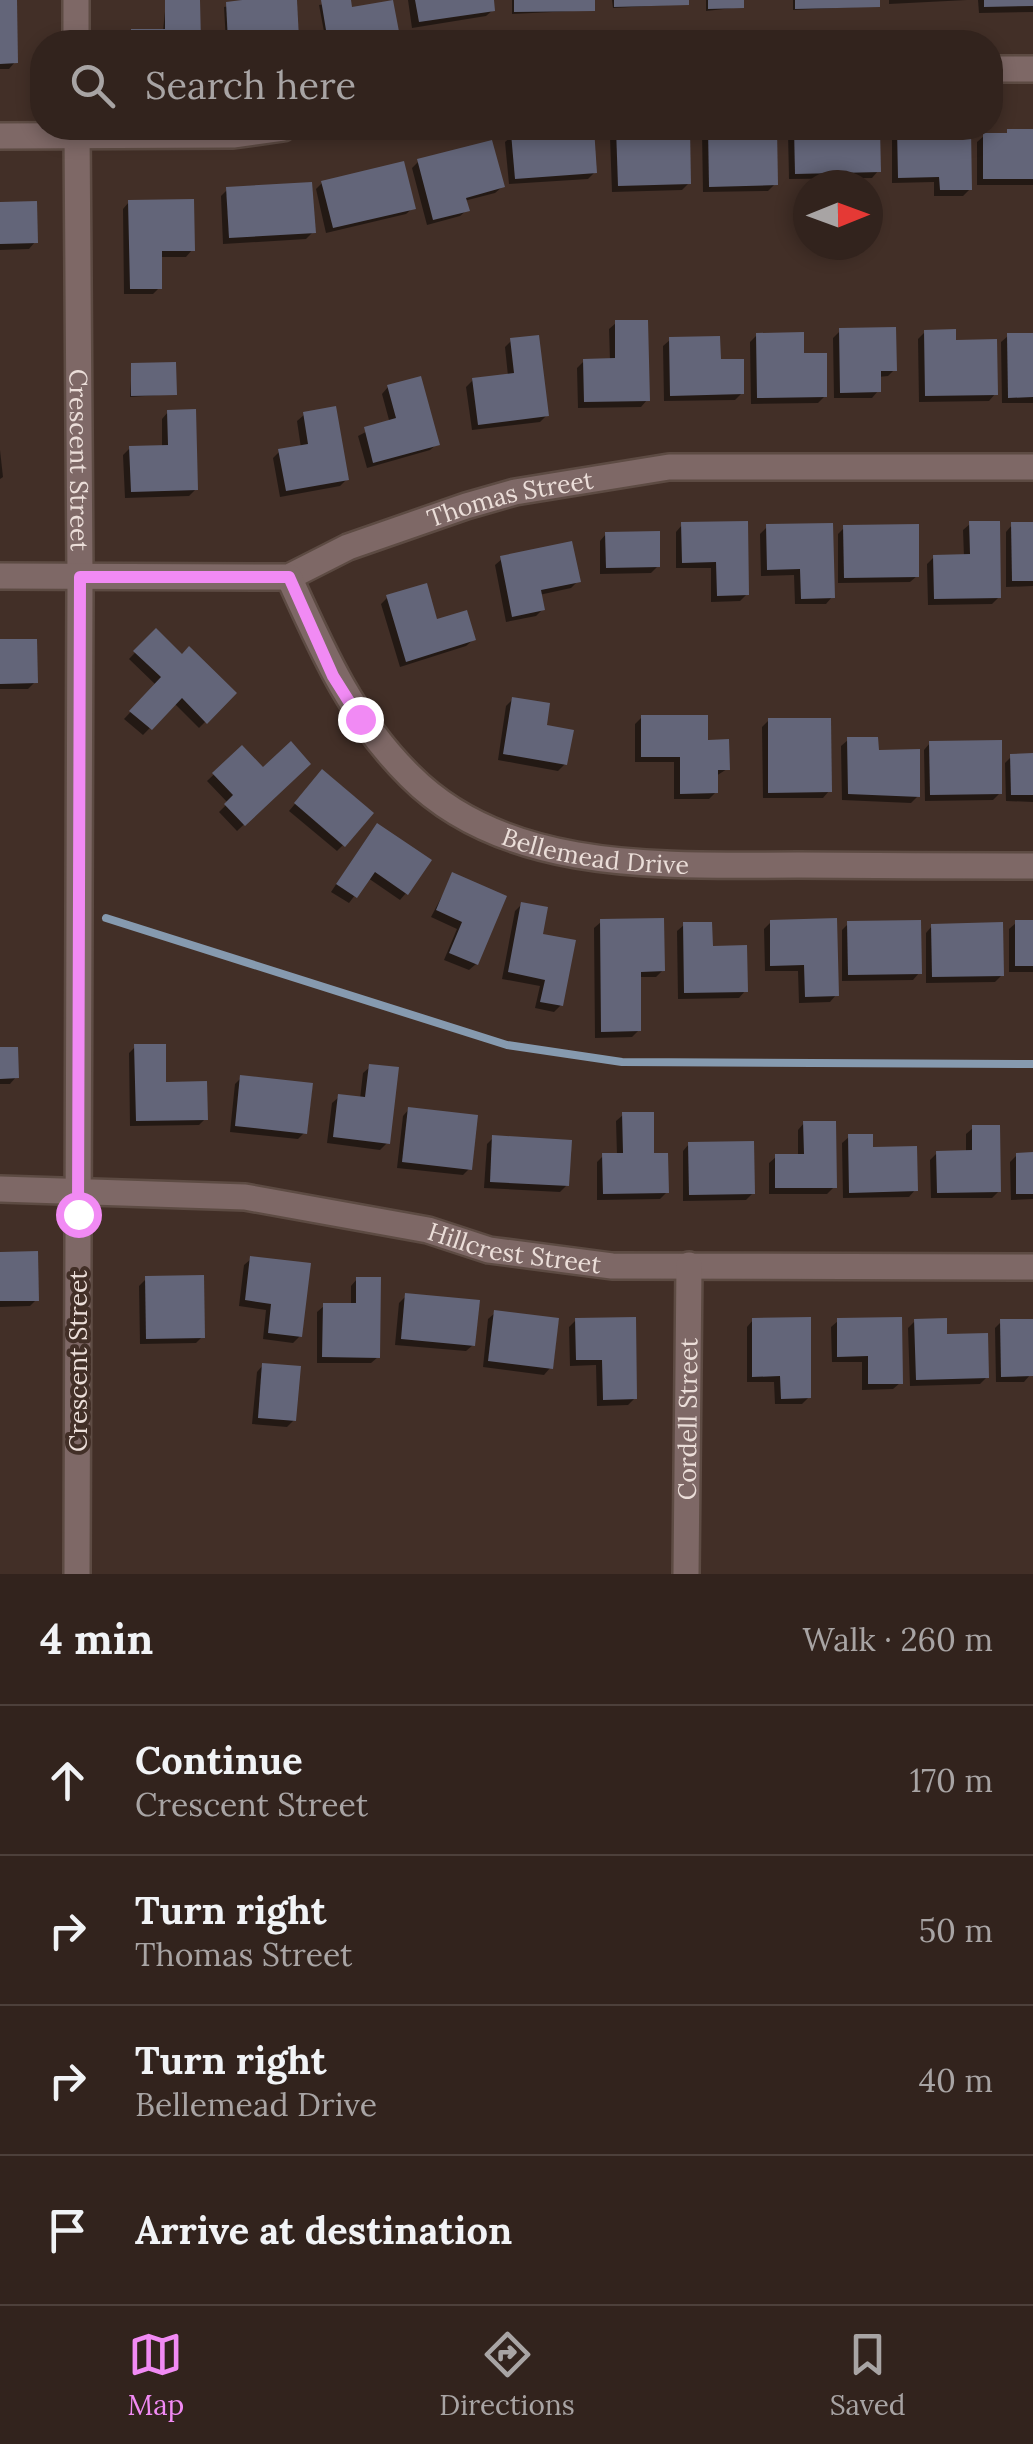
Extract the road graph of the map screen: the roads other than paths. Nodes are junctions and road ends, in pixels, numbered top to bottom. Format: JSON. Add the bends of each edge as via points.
{"nodes":[{"id":1,"x":76,"y":0,"type":"edge"},
{"id":2,"x":76,"y":30,"type":"edge"},
{"id":3,"x":1033,"y":69,"type":"edge"},
{"id":4,"x":1003,"y":70,"type":"edge"},
{"id":5,"x":30,"y":134,"type":"edge"},
{"id":6,"x":0,"y":136,"type":"edge"},
{"id":7,"x":76,"y":140,"type":"edge"},
{"id":8,"x":1033,"y":467,"type":"edge"},
{"id":9,"x":0,"y":576,"type":"edge"},
{"id":10,"x":80,"y":577,"type":"junction"},
{"id":11,"x":289,"y":577,"type":"junction"},
{"id":12,"x":1033,"y":866,"type":"edge"},
{"id":13,"x":0,"y":1189,"type":"edge"},
{"id":14,"x":78,"y":1190,"type":"junction"},
{"id":15,"x":689,"y":1265,"type":"junction"},
{"id":16,"x":1033,"y":1267,"type":"edge"},
{"id":17,"x":78,"y":1574,"type":"edge"},
{"id":18,"x":686,"y":1574,"type":"edge"}],
"edges":[{"from":1,"to":2,"type":"street"},
{"from":3,"to":4,"type":"street"},
{"from":5,"to":6,"type":"street"},
{"from":7,"to":10,"type":"street","name":"Crescent Street"},
{"from":8,"to":11,"type":"street","name":"Thomas Street","via":[[669,468],[595,476],[466,506],[348,547]]},
{"from":9,"to":10,"type":"street","name":"Thomas Street"},
{"from":10,"to":11,"type":"street","name":"Thomas Street"},
{"from":10,"to":14,"type":"street","name":"Crescent Street"},
{"from":11,"to":12,"type":"street","name":"Bellemead Drive","via":[[360,719],[412,779],[472,821],[544,848],[627,865]]},
{"from":13,"to":14,"type":"street","name":"Hillcrest Street"},
{"from":14,"to":15,"type":"street","name":"Hillcrest Street","via":[[245,1197],[428,1230],[488,1250],[612,1266]]},
{"from":14,"to":17,"type":"street","name":"Crescent Street"},
{"from":15,"to":16,"type":"street","name":"Hillcrest Street"},
{"from":15,"to":18,"type":"street","name":"Cordell Street"}]}
